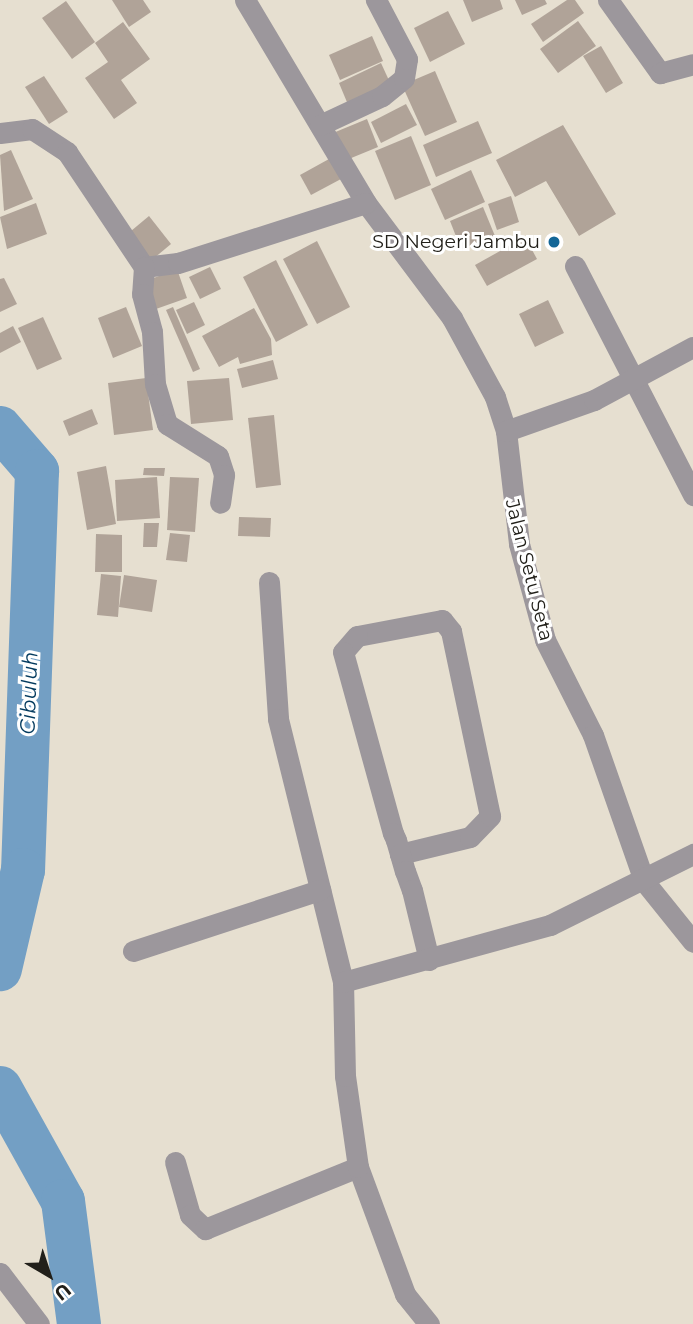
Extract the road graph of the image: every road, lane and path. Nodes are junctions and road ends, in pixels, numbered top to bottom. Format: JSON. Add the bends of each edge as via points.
{"nodes":[{"id":1,"x":245,"y":0,"type":"edge"},
{"id":2,"x":376,"y":0,"type":"edge"},
{"id":3,"x":618,"y":4,"type":"edge"},
{"id":4,"x":693,"y":64,"type":"edge"},
{"id":5,"x":320,"y":125,"type":"junction"},
{"id":6,"x":0,"y":132,"type":"edge"},
{"id":7,"x":366,"y":203,"type":"junction"},
{"id":8,"x":575,"y":266,"type":"dead end"},
{"id":9,"x":144,"y":267,"type":"junction"},
{"id":10,"x":693,"y":347,"type":"edge"},
{"id":11,"x":631,"y":378,"type":"junction"},
{"id":12,"x":506,"y":431,"type":"junction"},
{"id":13,"x":693,"y":495,"type":"edge"},
{"id":14,"x":220,"y":503,"type":"dead end"},
{"id":15,"x":269,"y":582,"type":"dead end"},
{"id":16,"x":400,"y":854,"type":"junction"},
{"id":17,"x":693,"y":854,"type":"edge"},
{"id":18,"x":644,"y":881,"type":"junction"},
{"id":19,"x":320,"y":890,"type":"junction"},
{"id":20,"x":693,"y":942,"type":"edge"},
{"id":21,"x":134,"y":951,"type":"dead end"},
{"id":22,"x":429,"y":960,"type":"junction"},
{"id":23,"x":343,"y":982,"type":"junction"},
{"id":24,"x":175,"y":1162,"type":"dead end"},
{"id":25,"x":358,"y":1167,"type":"junction"},
{"id":26,"x":0,"y":1273,"type":"edge"},
{"id":27,"x":39,"y":1324,"type":"edge"},
{"id":28,"x":429,"y":1324,"type":"edge"}],
"edges":[{"from":1,"to":5,"type":"street","name":"Jalan Setu Seta"},
{"from":2,"to":5,"type":"street","via":[[407,60],[404,78],[382,96]]},
{"from":3,"to":4,"type":"street","via":[[660,73]]},
{"from":5,"to":7,"type":"street","name":"Jalan Setu Seta"},
{"from":6,"to":9,"type":"street","via":[[32,129],[67,152]]},
{"from":7,"to":9,"type":"street","via":[[178,263]]},
{"from":7,"to":12,"type":"street","name":"Jalan Setu Seta","via":[[452,318],[495,397]]},
{"from":8,"to":11,"type":"street"},
{"from":9,"to":14,"type":"street","via":[[142,294],[152,332],[155,384],[167,424],[218,456],[224,475]]},
{"from":10,"to":11,"type":"street"},
{"from":11,"to":12,"type":"street","via":[[594,400]]},
{"from":11,"to":13,"type":"street"},
{"from":12,"to":18,"type":"street","name":"Jalan Setu Seta","via":[[509,492],[545,640],[593,736]]},
{"from":15,"to":19,"type":"street","via":[[278,719]]},
{"from":16,"to":16,"type":"street","via":[[343,652],[357,636],[442,620],[450,631],[490,816],[470,837]]},
{"from":16,"to":22,"type":"street"},
{"from":17,"to":18,"type":"street"},
{"from":18,"to":20,"type":"street","name":"Jalan Setu Seta"},
{"from":18,"to":22,"type":"street","via":[[550,925]]},
{"from":19,"to":21,"type":"street"},
{"from":19,"to":23,"type":"street"},
{"from":22,"to":23,"type":"street"},
{"from":23,"to":25,"type":"street","via":[[345,1076]]},
{"from":24,"to":25,"type":"street","via":[[190,1215],[205,1229]]},
{"from":25,"to":28,"type":"street","via":[[405,1294]]},
{"from":26,"to":27,"type":"street"}]}
